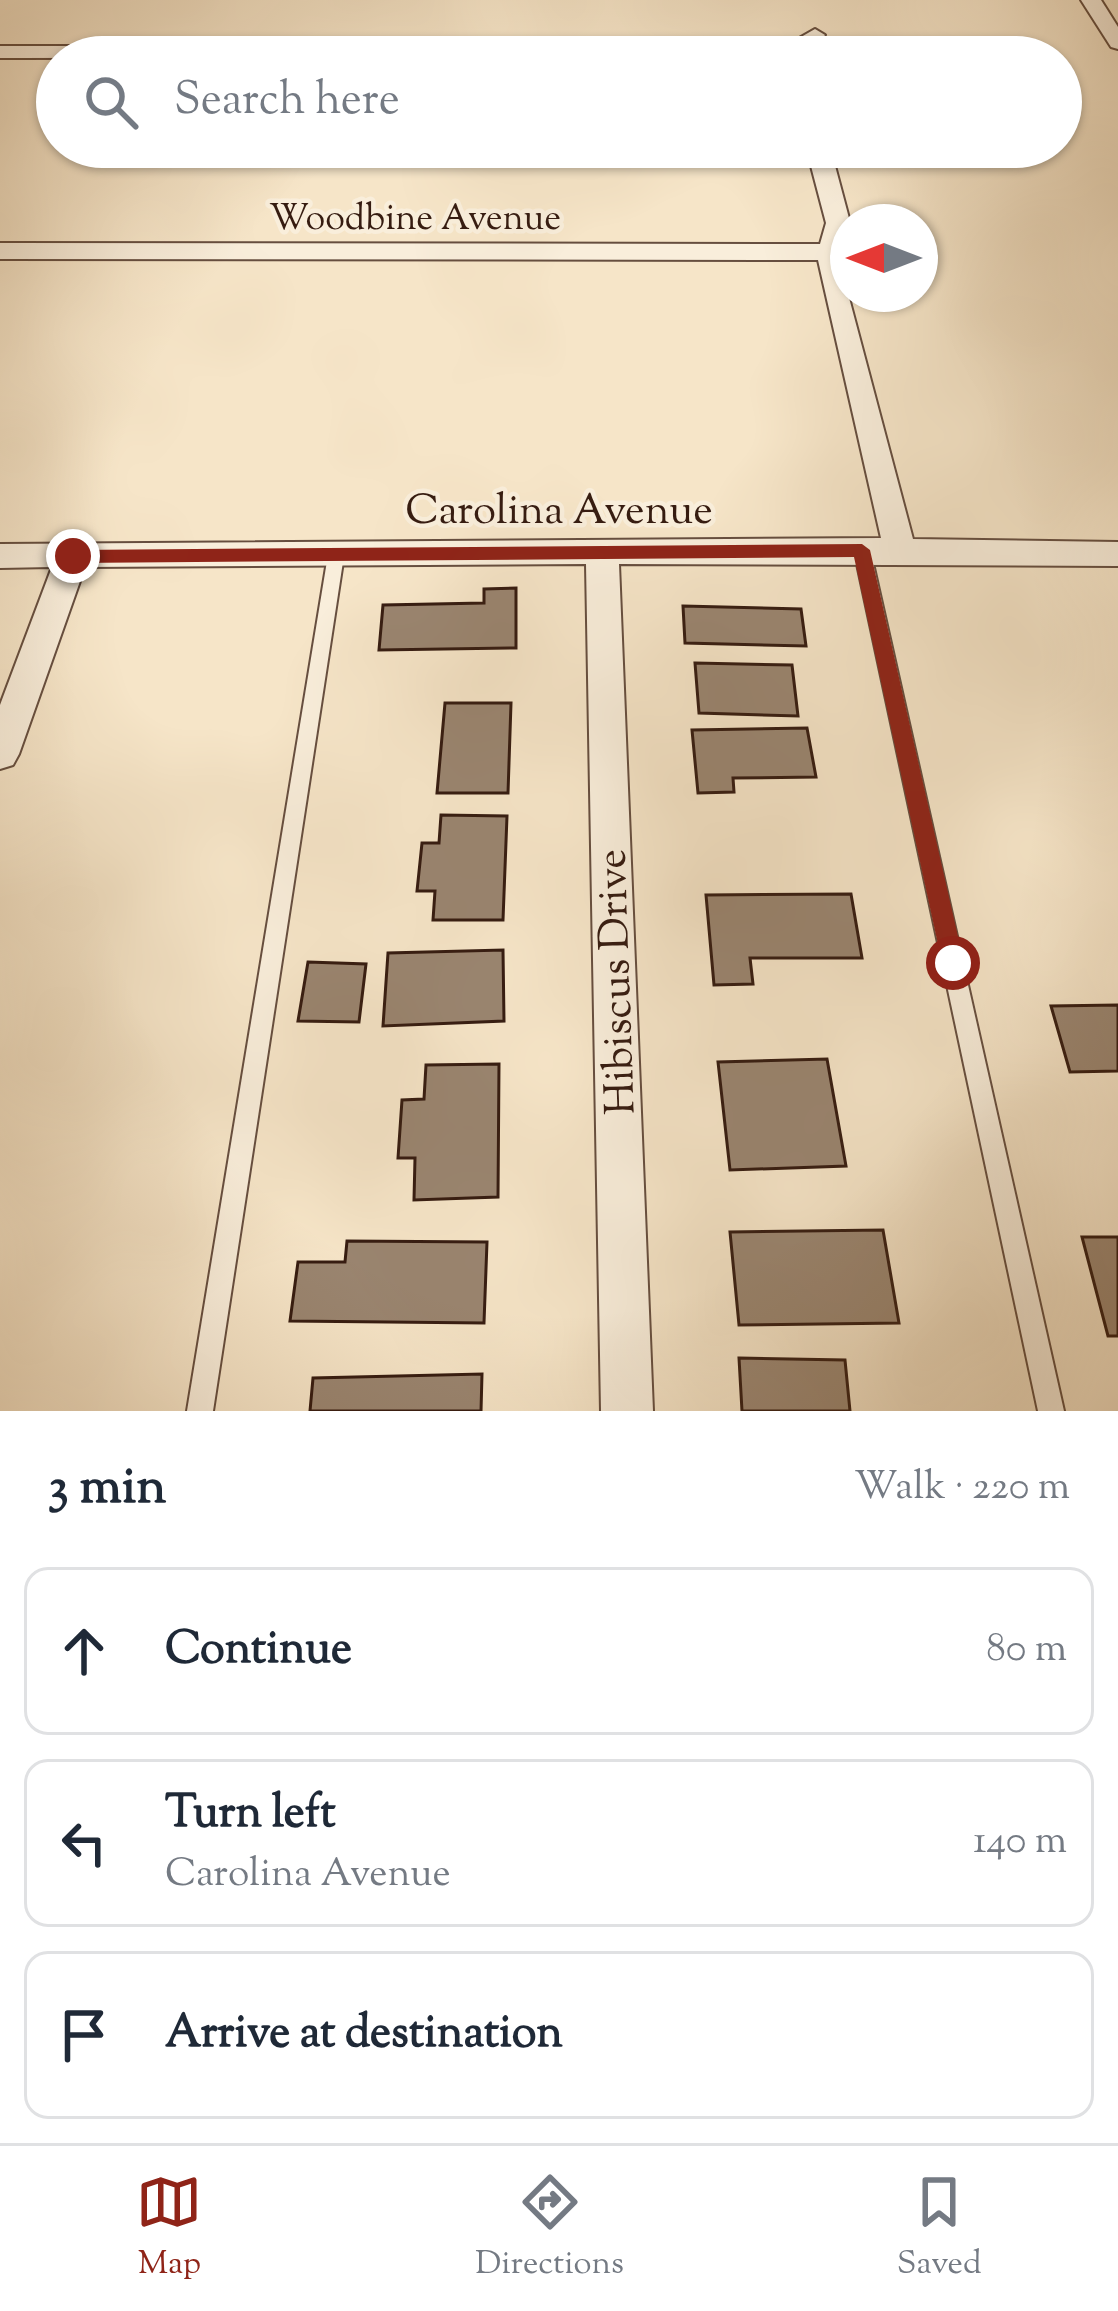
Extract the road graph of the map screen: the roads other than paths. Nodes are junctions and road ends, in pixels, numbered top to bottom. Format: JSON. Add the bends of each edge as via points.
{"nodes":[{"id":1,"x":1091,"y":0,"type":"edge"},
{"id":2,"x":1118,"y":43,"type":"edge"},
{"id":3,"x":0,"y":52,"type":"edge"},
{"id":4,"x":36,"y":52,"type":"edge"},
{"id":5,"x":824,"y":168,"type":"edge"},
{"id":6,"x":833,"y":204,"type":"edge"},
{"id":7,"x":0,"y":251,"type":"edge"},
{"id":8,"x":830,"y":253,"type":"edge"},
{"id":9,"x":840,"y":312,"type":"edge"},
{"id":10,"x":862,"y":550,"type":"junction"},
{"id":11,"x":900,"y":550,"type":"junction"},
{"id":12,"x":602,"y":554,"type":"junction"},
{"id":13,"x":1118,"y":554,"type":"edge"},
{"id":14,"x":336,"y":555,"type":"junction"},
{"id":15,"x":0,"y":556,"type":"edge"},
{"id":16,"x":73,"y":556,"type":"junction"},
{"id":17,"x":0,"y":754,"type":"edge"},
{"id":18,"x":200,"y":1411,"type":"edge"},
{"id":19,"x":627,"y":1411,"type":"edge"},
{"id":20,"x":1051,"y":1411,"type":"edge"}],
"edges":[{"from":1,"to":2,"type":"street"},
{"from":3,"to":4,"type":"street"},
{"from":5,"to":6,"type":"street"},
{"from":7,"to":8,"type":"street","name":"Woodbine Avenue"},
{"from":9,"to":11,"type":"street"},
{"from":10,"to":11,"type":"street","name":"Carolina Avenue"},
{"from":10,"to":12,"type":"street","name":"Carolina Avenue"},
{"from":10,"to":20,"type":"lane"},
{"from":11,"to":13,"type":"street","name":"Carolina Avenue"},
{"from":12,"to":14,"type":"street","name":"Carolina Avenue"},
{"from":12,"to":19,"type":"street","name":"Hibiscus Drive"},
{"from":14,"to":16,"type":"street","name":"Carolina Avenue"},
{"from":14,"to":18,"type":"lane"},
{"from":15,"to":16,"type":"street","name":"Carolina Avenue"},
{"from":16,"to":17,"type":"street"}]}
